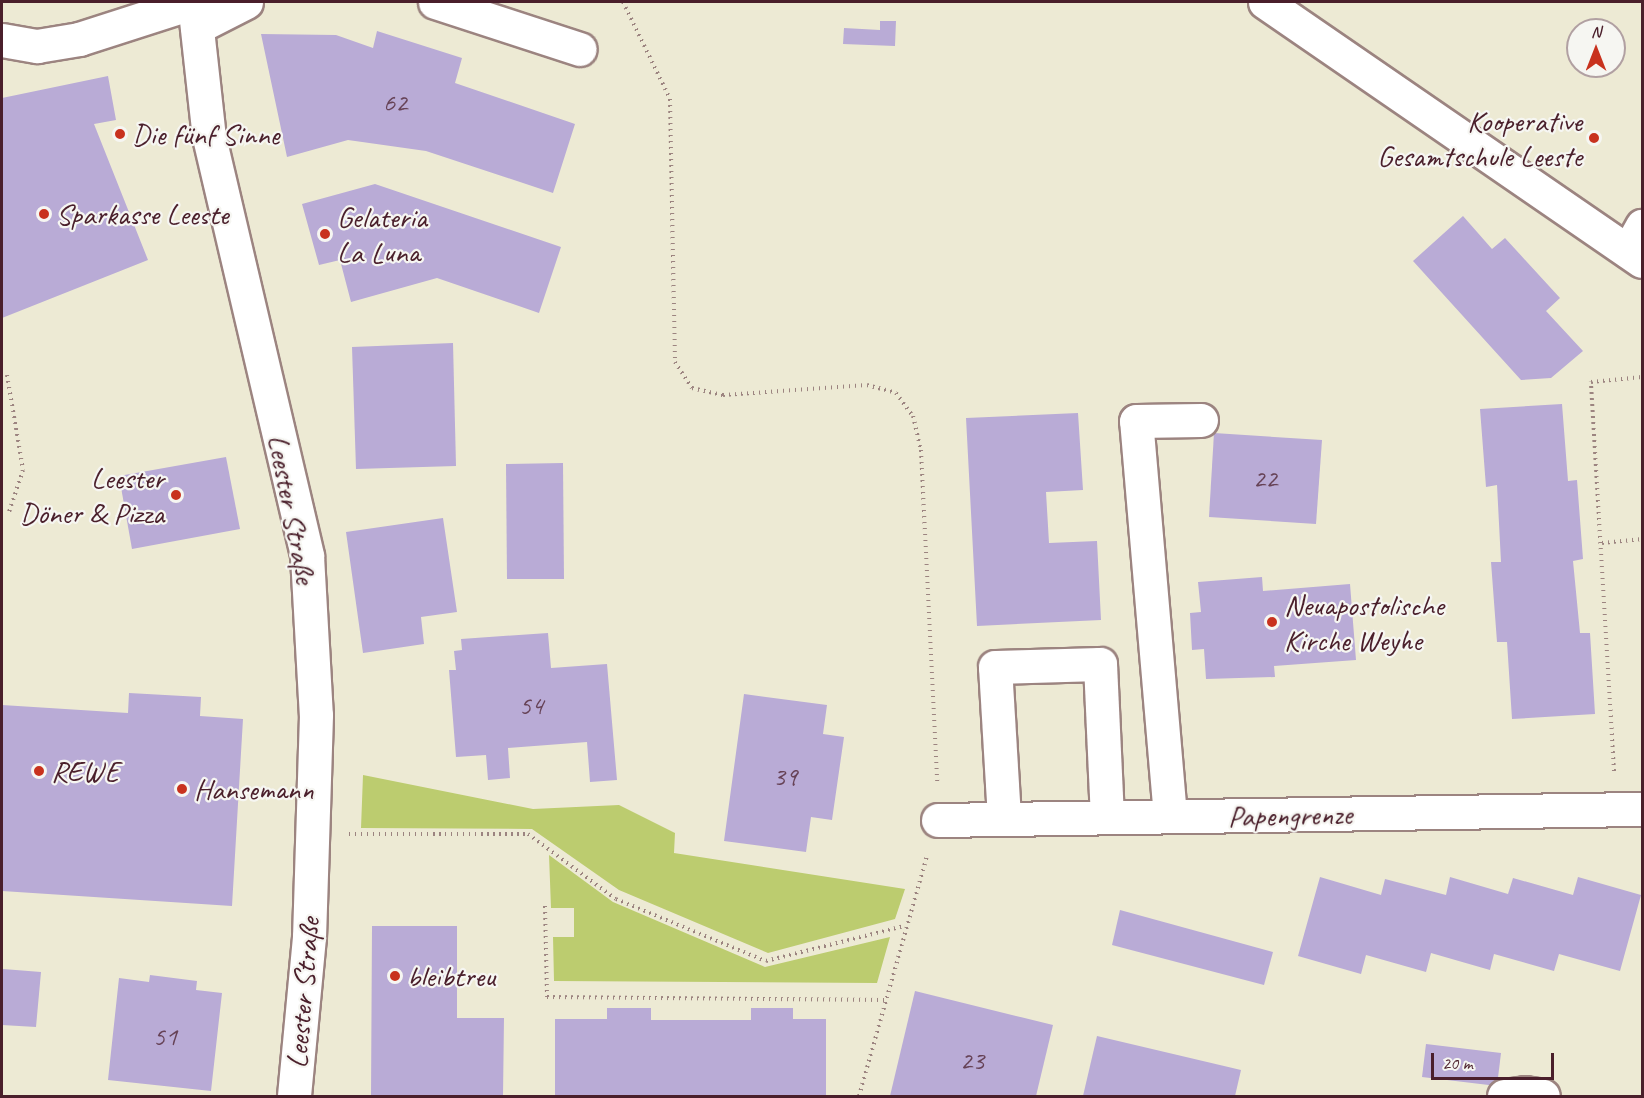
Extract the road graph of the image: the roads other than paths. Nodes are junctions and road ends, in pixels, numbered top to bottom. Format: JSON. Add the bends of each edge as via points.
{"nodes":[{"id":1,"x":246,"y":2,"type":"edge"},
{"id":2,"x":435,"y":2,"type":"edge"},
{"id":3,"x":1265,"y":2,"type":"edge"},
{"id":4,"x":195,"y":10,"type":"edge"},
{"id":5,"x":2,"y":40,"type":"edge"},
{"id":6,"x":580,"y":50,"type":"dead end"},
{"id":7,"x":1638,"y":246,"type":"edge"},
{"id":8,"x":1201,"y":420,"type":"dead end"},
{"id":9,"x":1630,"y":810,"type":"edge"},
{"id":10,"x":1170,"y":816,"type":"junction"},
{"id":11,"x":1107,"y":817,"type":"junction"},
{"id":12,"x":1004,"y":818,"type":"junction"},
{"id":13,"x":938,"y":820,"type":"road end"},
{"id":14,"x":294,"y":1096,"type":"edge"},
{"id":15,"x":1504,"y":1096,"type":"edge"},
{"id":16,"x":1543,"y":1096,"type":"edge"}],
"edges":[{"from":1,"to":4,"type":"street"},
{"from":2,"to":6,"type":"street"},
{"from":3,"to":7,"type":"street"},
{"from":4,"to":5,"type":"street","via":[[37,46]]},
{"from":4,"to":14,"type":"street","name":"Leester Straße","via":[[209,138],[307,556],[316,715],[309,937]]},
{"from":8,"to":10,"type":"street","via":[[1136,421]]},
{"from":9,"to":10,"type":"street","name":"Papengrenze"},
{"from":10,"to":11,"type":"street","name":"Papengrenze"},
{"from":11,"to":12,"type":"street","name":"Papengrenze"},
{"from":11,"to":12,"type":"street","via":[[1100,664],[995,667]]},
{"from":12,"to":13,"type":"street","name":"Papengrenze"},
{"from":15,"to":16,"type":"street"}]}
